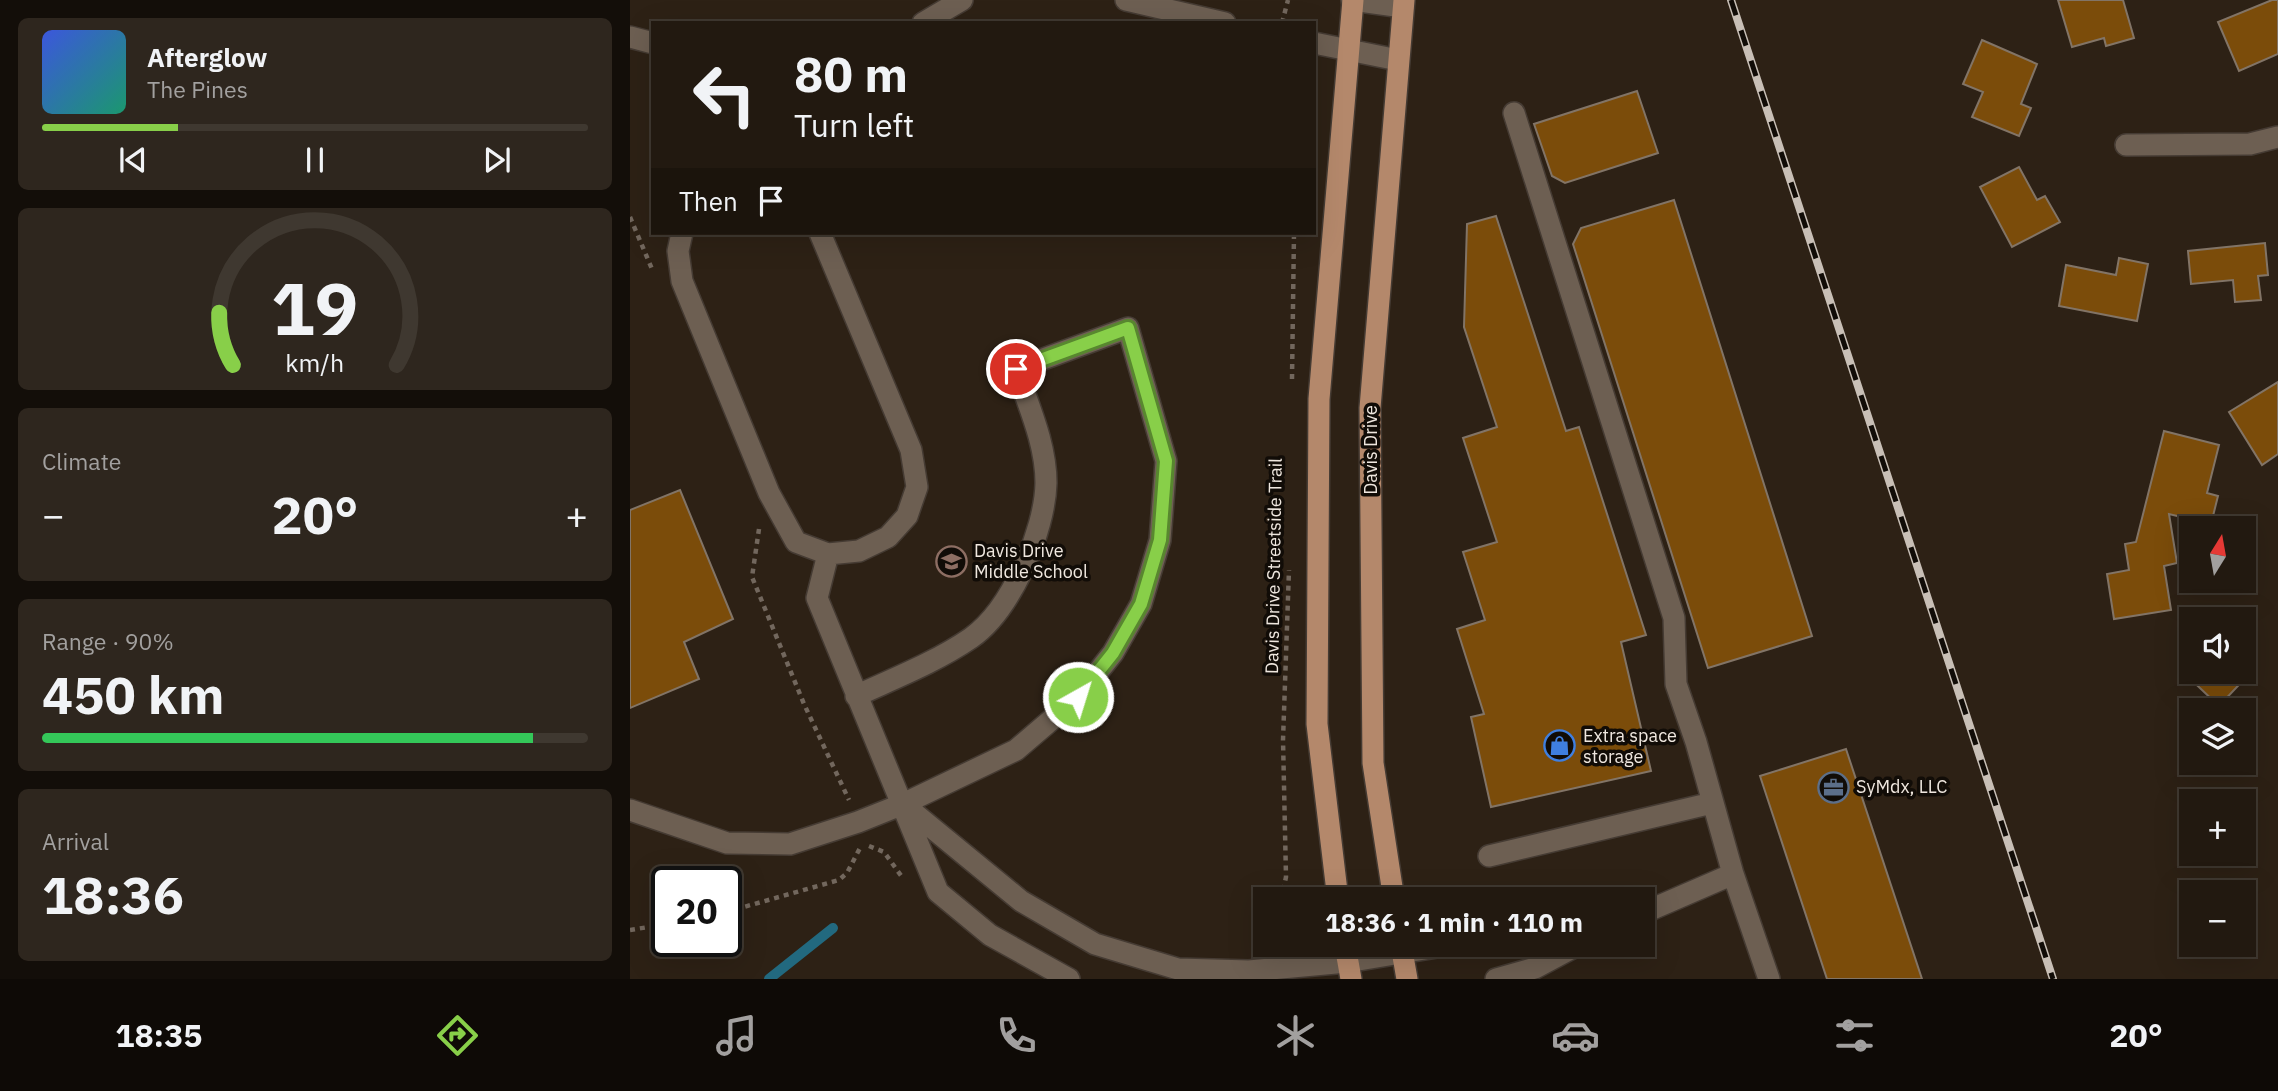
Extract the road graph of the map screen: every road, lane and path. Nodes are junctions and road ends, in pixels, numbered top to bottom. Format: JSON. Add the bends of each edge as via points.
{"nodes":[{"id":1,"x":962,"y":0,"type":"edge"},
{"id":2,"x":1126,"y":0,"type":"edge"},
{"id":3,"x":1287,"y":0,"type":"edge"},
{"id":4,"x":1352,"y":0,"type":"edge"},
{"id":5,"x":1404,"y":3,"type":"edge"},
{"id":6,"x":926,"y":21,"type":"edge"},
{"id":7,"x":1216,"y":21,"type":"edge"},
{"id":8,"x":1282,"y":21,"type":"edge"},
{"id":9,"x":630,"y":37,"type":"edge"},
{"id":10,"x":651,"y":42,"type":"edge"},
{"id":11,"x":1316,"y":43,"type":"edge"},
{"id":12,"x":1349,"y":51,"type":"junction"},
{"id":13,"x":1398,"y":60,"type":"junction"},
{"id":14,"x":1514,"y":113,"type":"dead end"},
{"id":15,"x":2278,"y":137,"type":"edge"},
{"id":16,"x":2126,"y":145,"type":"dead end"},
{"id":17,"x":630,"y":217,"type":"edge"},
{"id":18,"x":682,"y":235,"type":"edge"},
{"id":19,"x":821,"y":235,"type":"edge"},
{"id":20,"x":1294,"y":235,"type":"edge"},
{"id":21,"x":656,"y":278,"type":"dead end"},
{"id":22,"x":1292,"y":387,"type":"dead end"},
{"id":23,"x":760,"y":525,"type":"dead end"},
{"id":24,"x":828,"y":554,"type":"junction"},
{"id":25,"x":1289,"y":568,"type":"dead end"},
{"id":26,"x":856,"y":696,"type":"junction"},
{"id":27,"x":1712,"y":803,"type":"junction"},
{"id":28,"x":851,"y":804,"type":"dead end"},
{"id":29,"x":903,"y":804,"type":"junction"},
{"id":30,"x":630,"y":810,"type":"edge"},
{"id":31,"x":862,"y":845,"type":"dead end"},
{"id":32,"x":1489,"y":856,"type":"dead end"},
{"id":33,"x":1733,"y":874,"type":"junction"},
{"id":34,"x":1284,"y":887,"type":"edge"},
{"id":35,"x":1336,"y":887,"type":"edge"},
{"id":36,"x":1392,"y":887,"type":"edge"},
{"id":37,"x":1698,"y":888,"type":"junction"},
{"id":38,"x":1655,"y":898,"type":"edge"},
{"id":39,"x":742,"y":907,"type":"edge"},
{"id":40,"x":1655,"y":908,"type":"edge"},
{"id":41,"x":651,"y":927,"type":"edge"},
{"id":42,"x":630,"y":930,"type":"edge"},
{"id":43,"x":1370,"y":957,"type":"edge"},
{"id":44,"x":1403,"y":957,"type":"edge"},
{"id":45,"x":1556,"y":957,"type":"edge"},
{"id":46,"x":1347,"y":962,"type":"edge"},
{"id":47,"x":1069,"y":979,"type":"edge"},
{"id":48,"x":1407,"y":979,"type":"edge"},
{"id":49,"x":1496,"y":979,"type":"edge"},
{"id":50,"x":1769,"y":979,"type":"edge"}],
"edges":[{"from":1,"to":6,"type":"street"},
{"from":2,"to":7,"type":"street"},
{"from":3,"to":8,"type":"path"},
{"from":4,"to":5,"type":"street"},
{"from":4,"to":12,"type":"main road"},
{"from":5,"to":13,"type":"main road","name":"Davis Drive"},
{"from":9,"to":10,"type":"street"},
{"from":11,"to":12,"type":"street"},
{"from":12,"to":13,"type":"street"},
{"from":12,"to":35,"type":"main road","via":[[1319,412],[1317,724]]},
{"from":13,"to":36,"type":"main road","name":"Davis Drive","via":[[1370,408],[1373,763]]},
{"from":14,"to":27,"type":"street","via":[[1674,618],[1676,684]]},
{"from":15,"to":16,"type":"street","via":[[2250,144]]},
{"from":17,"to":21,"type":"path"},
{"from":18,"to":24,"type":"street","via":[[678,251],[682,281],[769,493],[796,542]]},
{"from":19,"to":24,"type":"street","via":[[911,450],[917,487],[907,516],[888,537],[859,551]]},
{"from":20,"to":22,"type":"path"},
{"from":23,"to":28,"type":"path","via":[[752,577]]},
{"from":24,"to":26,"type":"street","via":[[817,598]]},
{"from":25,"to":34,"type":"path","name":"Davis Drive Streetside Trail"},
{"from":26,"to":29,"type":"street"},
{"from":26,"to":29,"type":"street","via":[[973,637],[999,609],[1022,573],[1038,527],[1046,483],[1040,440],[1016,369],[1128,328],[1166,461],[1160,540],[1141,604],[1113,653],[1078,697],[1016,750]]},
{"from":27,"to":32,"type":"street"},
{"from":27,"to":33,"type":"street"},
{"from":29,"to":30,"type":"street","via":[[790,844],[727,843]]},
{"from":29,"to":46,"type":"street","via":[[1021,901],[1095,944],[1178,969],[1249,971]]},
{"from":29,"to":47,"type":"street","via":[[938,892],[990,935]]},
{"from":31,"to":39,"type":"path","via":[[839,880]]},
{"from":33,"to":37,"type":"street"},
{"from":33,"to":50,"type":"street"},
{"from":37,"to":38,"type":"street"},
{"from":37,"to":40,"type":"street"},
{"from":41,"to":42,"type":"path"},
{"from":43,"to":46,"type":"street"},
{"from":44,"to":48,"type":"main road"},
{"from":45,"to":49,"type":"street"}]}
